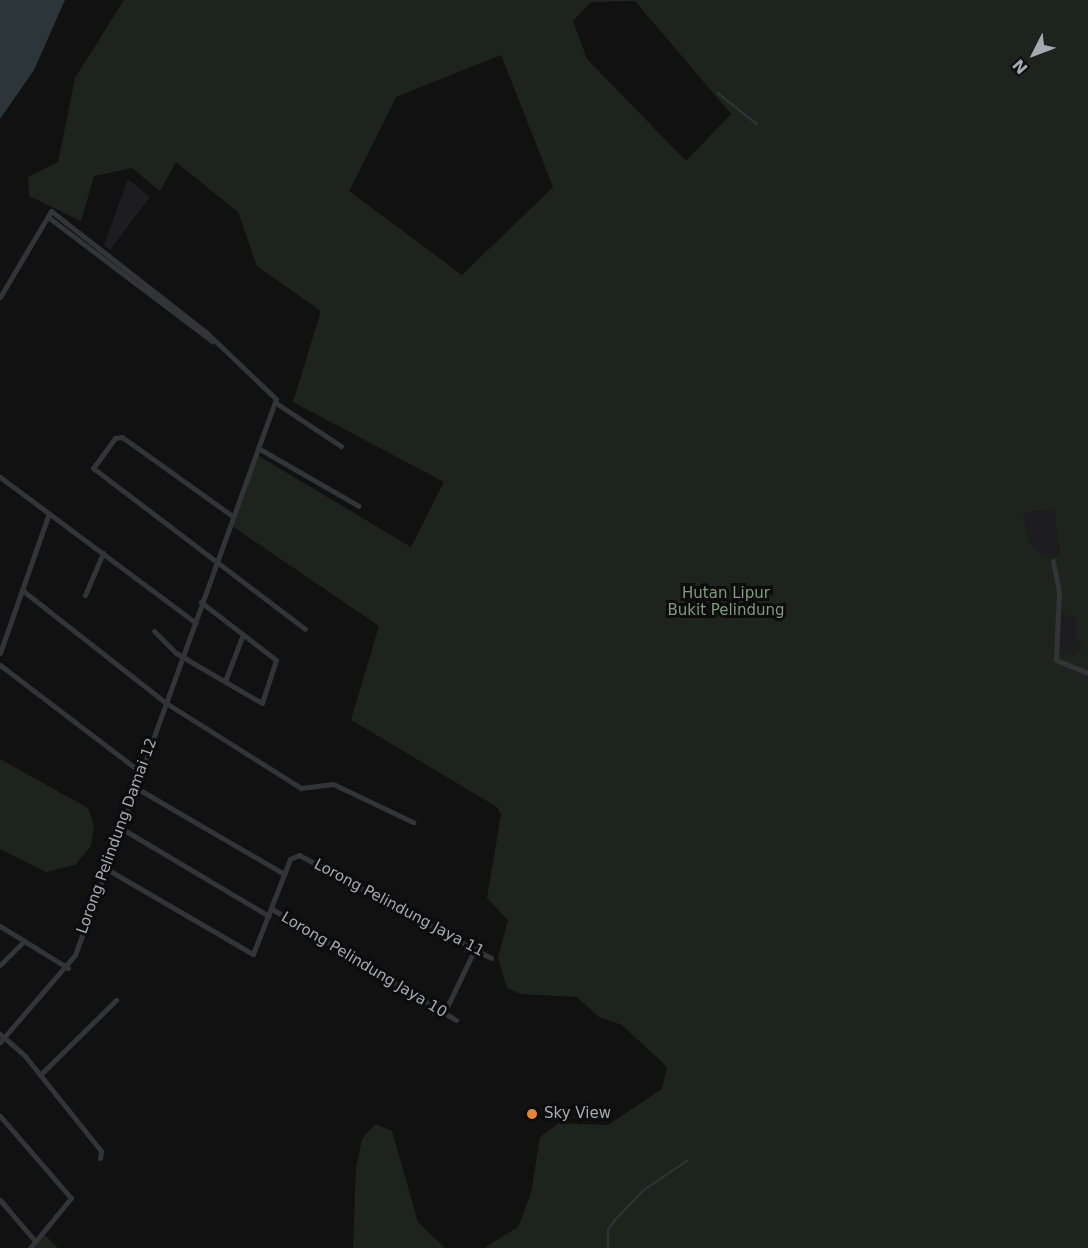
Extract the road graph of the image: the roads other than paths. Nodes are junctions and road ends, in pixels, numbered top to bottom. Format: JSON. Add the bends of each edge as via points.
{"nodes":[{"id":1,"x":0,"y":297,"type":"edge"},
{"id":2,"x":276,"y":403,"type":"junction"},
{"id":3,"x":341,"y":446,"type":"dead end"},
{"id":4,"x":258,"y":448,"type":"junction"},
{"id":5,"x":0,"y":477,"type":"edge"},
{"id":6,"x":359,"y":506,"type":"dead end"},
{"id":7,"x":49,"y":513,"type":"junction"},
{"id":8,"x":231,"y":514,"type":"junction"},
{"id":9,"x":103,"y":553,"type":"junction"},
{"id":10,"x":1053,"y":561,"type":"dead end"},
{"id":11,"x":214,"y":565,"type":"junction"},
{"id":12,"x":22,"y":590,"type":"junction"},
{"id":13,"x":85,"y":595,"type":"dead end"},
{"id":14,"x":201,"y":603,"type":"junction"},
{"id":15,"x":196,"y":623,"type":"junction"},
{"id":16,"x":305,"y":629,"type":"dead end"},
{"id":17,"x":154,"y":631,"type":"dead end"},
{"id":18,"x":242,"y":637,"type":"junction"},
{"id":19,"x":0,"y":653,"type":"edge"},
{"id":20,"x":184,"y":659,"type":"junction"},
{"id":21,"x":0,"y":664,"type":"edge"},
{"id":22,"x":1088,"y":673,"type":"edge"},
{"id":23,"x":225,"y":681,"type":"junction"},
{"id":24,"x":166,"y":704,"type":"junction"},
{"id":25,"x":138,"y":770,"type":"junction"},
{"id":26,"x":133,"y":786,"type":"junction"},
{"id":27,"x":413,"y":822,"type":"dead end"},
{"id":28,"x":118,"y":827,"type":"junction"},
{"id":29,"x":105,"y":868,"type":"junction"},
{"id":30,"x":284,"y":874,"type":"junction"},
{"id":31,"x":272,"y":909,"type":"junction"},
{"id":32,"x":269,"y":916,"type":"junction"},
{"id":33,"x":0,"y":926,"type":"edge"},
{"id":34,"x":24,"y":941,"type":"junction"},
{"id":35,"x":475,"y":950,"type":"junction"},
{"id":36,"x":491,"y":958,"type":"dead end"},
{"id":37,"x":0,"y":965,"type":"edge"},
{"id":38,"x":68,"y":969,"type":"junction"},
{"id":39,"x":116,"y":1000,"type":"dead end"},
{"id":40,"x":444,"y":1013,"type":"junction"},
{"id":41,"x":456,"y":1020,"type":"dead end"},
{"id":42,"x":1,"y":1038,"type":"edge"},
{"id":43,"x":40,"y":1075,"type":"junction"},
{"id":44,"x":0,"y":1116,"type":"edge"},
{"id":45,"x":100,"y":1158,"type":"dead end"},
{"id":46,"x":0,"y":1200,"type":"edge"},
{"id":47,"x":36,"y":1242,"type":"junction"},
{"id":48,"x":30,"y":1248,"type":"edge"}],
"edges":[{"from":1,"to":2,"type":"street","via":[[48,216],[272,389]]},
{"from":2,"to":3,"type":"street"},
{"from":2,"to":4,"type":"street","name":"Lorong Pelindung Damai 12"},
{"from":4,"to":6,"type":"street"},
{"from":4,"to":8,"type":"street","name":"Lorong Pelindung Damai 12"},
{"from":5,"to":7,"type":"street"},
{"from":7,"to":9,"type":"street"},
{"from":7,"to":12,"type":"street"},
{"from":8,"to":11,"type":"street","name":"Lorong Pelindung Damai 12"},
{"from":8,"to":11,"type":"street","via":[[117,437],[93,468],[95,474]]},
{"from":9,"to":13,"type":"street"},
{"from":9,"to":15,"type":"street"},
{"from":10,"to":22,"type":"street","via":[[1059,591],[1056,660]]},
{"from":11,"to":14,"type":"street","name":"Lorong Pelindung Damai 12"},
{"from":11,"to":16,"type":"street"},
{"from":12,"to":19,"type":"street"},
{"from":12,"to":24,"type":"street"},
{"from":14,"to":15,"type":"street","name":"Lorong Pelindung Damai 12"},
{"from":14,"to":18,"type":"street"},
{"from":15,"to":20,"type":"street","name":"Lorong Pelindung Damai 12"},
{"from":17,"to":20,"type":"street"},
{"from":18,"to":23,"type":"street"},
{"from":18,"to":23,"type":"street","via":[[276,660],[260,704]]},
{"from":20,"to":23,"type":"street"},
{"from":20,"to":24,"type":"street","name":"Lorong Pelindung Damai 12"},
{"from":21,"to":25,"type":"street"},
{"from":24,"to":25,"type":"street","name":"Lorong Pelindung Damai 12"},
{"from":24,"to":27,"type":"street","via":[[301,788],[333,784]]},
{"from":25,"to":26,"type":"street","name":"Lorong Pelindung Damai 12"},
{"from":26,"to":28,"type":"street","name":"Lorong Pelindung Damai 12"},
{"from":26,"to":30,"type":"street"},
{"from":28,"to":29,"type":"street","name":"Lorong Pelindung Damai 12"},
{"from":28,"to":32,"type":"street"},
{"from":29,"to":32,"type":"street","via":[[250,953],[258,950]]},
{"from":29,"to":38,"type":"street","name":"Lorong Pelindung Damai 12"},
{"from":30,"to":31,"type":"street"},
{"from":30,"to":35,"type":"street","name":"Lorong Pelindung Jaya 11","via":[[290,859],[299,855]]},
{"from":31,"to":32,"type":"street"},
{"from":31,"to":40,"type":"street","name":"Lorong Pelindung Jaya 10"},
{"from":33,"to":34,"type":"street"},
{"from":34,"to":37,"type":"street"},
{"from":34,"to":38,"type":"street"},
{"from":35,"to":36,"type":"street","name":"Lorong Pelindung Jaya 11"},
{"from":35,"to":40,"type":"street"},
{"from":38,"to":42,"type":"street"},
{"from":39,"to":43,"type":"street"},
{"from":40,"to":41,"type":"street","name":"Lorong Pelindung Jaya 10"},
{"from":42,"to":43,"type":"street"},
{"from":43,"to":45,"type":"street","via":[[101,1151]]},
{"from":44,"to":47,"type":"street","via":[[63,1187],[69,1204]]},
{"from":46,"to":47,"type":"street"},
{"from":47,"to":48,"type":"street"}]}
